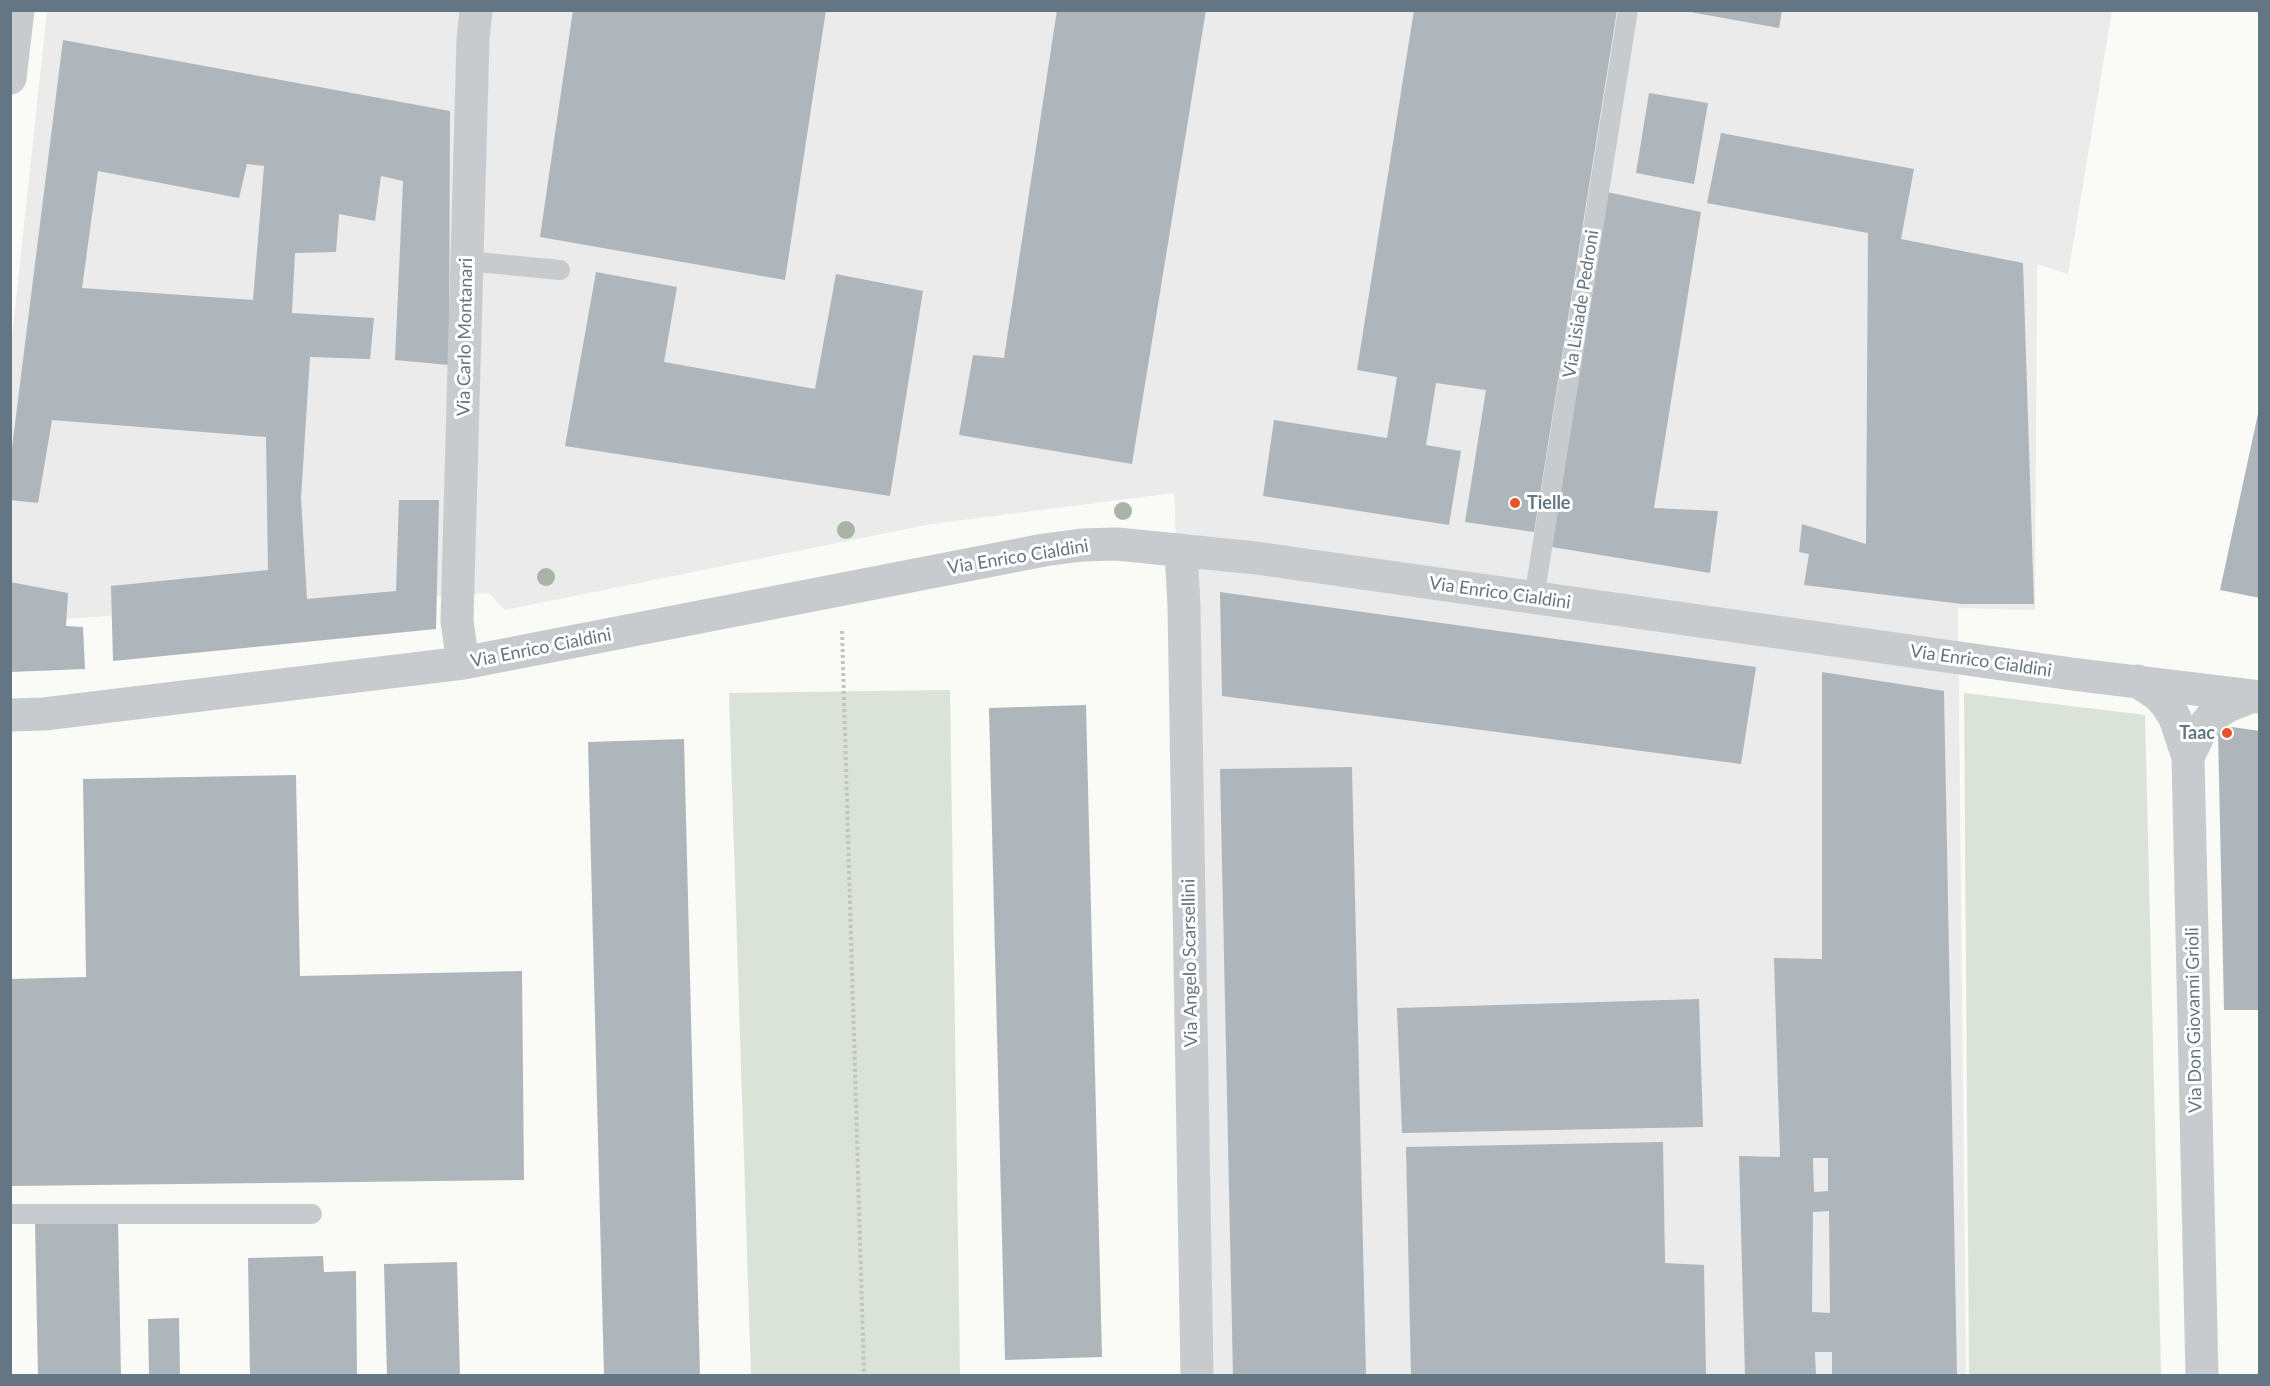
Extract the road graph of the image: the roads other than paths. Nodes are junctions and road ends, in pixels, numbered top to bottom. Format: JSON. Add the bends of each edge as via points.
{"nodes":[{"id":1,"x":18,"y":10,"type":"edge"},
{"id":2,"x":476,"y":10,"type":"edge"},
{"id":3,"x":1628,"y":10,"type":"edge"},
{"id":4,"x":10,"y":78,"type":"edge"},
{"id":5,"x":466,"y":261,"type":"junction"},
{"id":6,"x":560,"y":270,"type":"dead end"},
{"id":7,"x":1181,"y":550,"type":"junction"},
{"id":8,"x":1534,"y":598,"type":"junction"},
{"id":9,"x":463,"y":663,"type":"junction"},
{"id":10,"x":2137,"y":681,"type":"junction"},
{"id":11,"x":2256,"y":697,"type":"edge"},
{"id":12,"x":10,"y":715,"type":"edge"},
{"id":13,"x":2188,"y":757,"type":"junction"},
{"id":14,"x":10,"y":1214,"type":"edge"},
{"id":15,"x":312,"y":1214,"type":"dead end"},
{"id":16,"x":1197,"y":1376,"type":"edge"},
{"id":17,"x":2202,"y":1376,"type":"edge"}],
"edges":[{"from":1,"to":4,"type":"street"},
{"from":2,"to":5,"type":"street","name":"Via Carlo Montanari"},
{"from":3,"to":8,"type":"lane","name":"Via Lisiade Pedroni"},
{"from":5,"to":6,"type":"lane"},
{"from":5,"to":9,"type":"street","name":"Via Carlo Montanari","via":[[457,621]]},
{"from":7,"to":8,"type":"street","name":"Via Enrico Cialdini"},
{"from":7,"to":9,"type":"street","name":"Via Enrico Cialdini","via":[[1082,544]]},
{"from":7,"to":16,"type":"street","name":"Via Angelo Scarsellini"},
{"from":8,"to":10,"type":"street","name":"Via Enrico Cialdini"},
{"from":9,"to":12,"type":"street","name":"Via Enrico Cialdini"},
{"from":10,"to":11,"type":"street","name":"Via Enrico Cialdini"},
{"from":10,"to":13,"type":"street","name":"Via Enrico Cialdini","via":[[2167,705]]},
{"from":11,"to":13,"type":"street","name":"Via Don Giovanni Grioli","via":[[2214,715],[2201,730]]},
{"from":13,"to":17,"type":"street","name":"Via Don Giovanni Grioli"},
{"from":14,"to":15,"type":"lane"}]}
